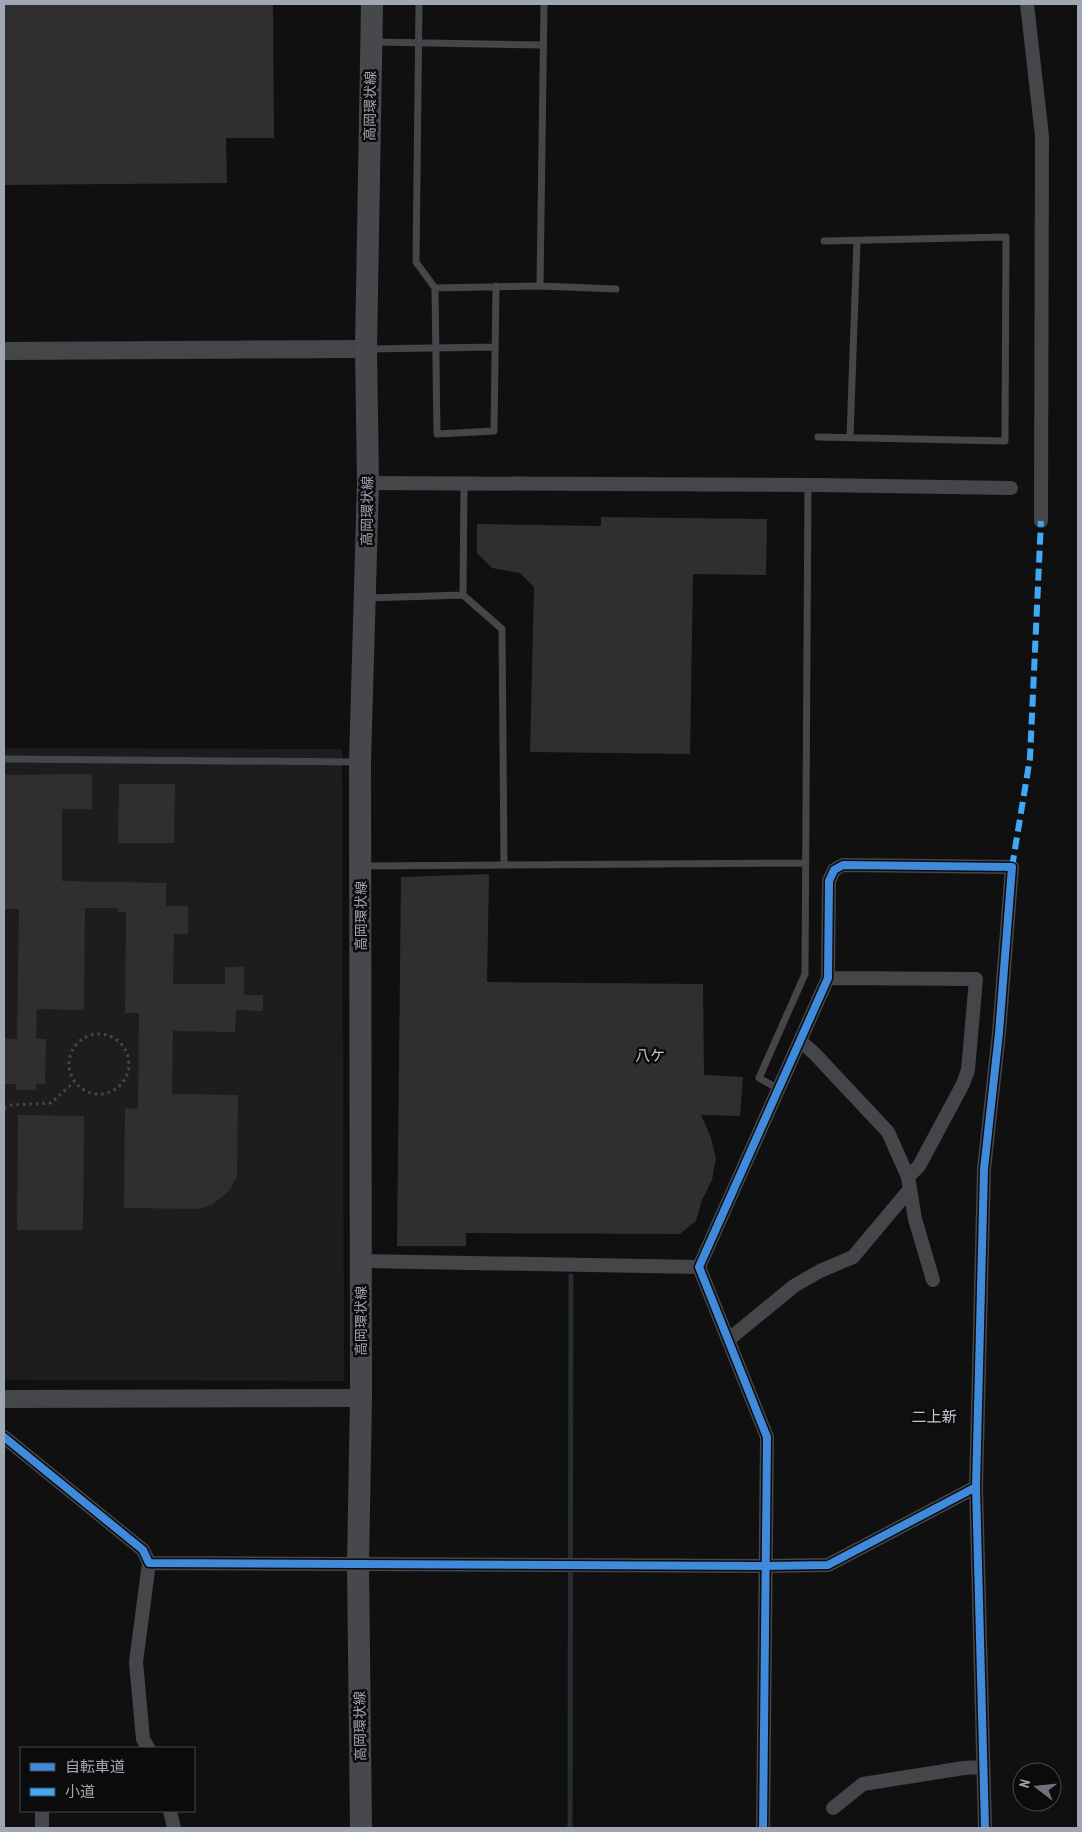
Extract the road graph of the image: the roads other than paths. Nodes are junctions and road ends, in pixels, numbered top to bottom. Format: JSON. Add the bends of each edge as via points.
{"nodes":[{"id":1,"x":372,"y":4,"type":"edge"},
{"id":2,"x":419,"y":4,"type":"edge"},
{"id":3,"x":544,"y":4,"type":"edge"},
{"id":4,"x":1028,"y":4,"type":"edge"},
{"id":5,"x":371,"y":42,"type":"junction"},
{"id":6,"x":419,"y":43,"type":"junction"},
{"id":7,"x":542,"y":45,"type":"junction"},
{"id":8,"x":824,"y":241,"type":"dead end"},
{"id":9,"x":857,"y":241,"type":"junction"},
{"id":10,"x":496,"y":286,"type":"junction"},
{"id":11,"x":540,"y":286,"type":"junction"},
{"id":12,"x":435,"y":288,"type":"junction"},
{"id":13,"x":616,"y":290,"type":"dead end"},
{"id":14,"x":495,"y":347,"type":"junction"},
{"id":15,"x":436,"y":348,"type":"junction"},
{"id":16,"x":366,"y":349,"type":"junction"},
{"id":17,"x":4,"y":351,"type":"edge"},
{"id":18,"x":818,"y":437,"type":"dead end"},
{"id":19,"x":850,"y":438,"type":"junction"},
{"id":20,"x":368,"y":483,"type":"junction"},
{"id":21,"x":464,"y":484,"type":"junction"},
{"id":22,"x":808,"y":485,"type":"junction"},
{"id":23,"x":1011,"y":488,"type":"dead end"},
{"id":24,"x":1041,"y":522,"type":"dead end"},
{"id":25,"x":464,"y":595,"type":"junction"},
{"id":26,"x":365,"y":598,"type":"junction"},
{"id":27,"x":4,"y":759,"type":"edge"},
{"id":28,"x":360,"y":762,"type":"junction"},
{"id":29,"x":806,"y":862,"type":"junction"},
{"id":30,"x":504,"y":865,"type":"junction"},
{"id":31,"x":361,"y":866,"type":"junction"},
{"id":32,"x":828,"y":978,"type":"junction"},
{"id":33,"x":800,"y":1041,"type":"junction"},
{"id":34,"x":779,"y":1089,"type":"junction"},
{"id":35,"x":909,"y":1183,"type":"junction"},
{"id":36,"x":362,"y":1260,"type":"junction"},
{"id":37,"x":699,"y":1267,"type":"junction"},
{"id":38,"x":933,"y":1280,"type":"dead end"},
{"id":39,"x":728,"y":1340,"type":"junction"},
{"id":40,"x":361,"y":1398,"type":"junction"},
{"id":41,"x":4,"y":1400,"type":"edge"},
{"id":42,"x":6,"y":1445,"type":"edge"},
{"id":43,"x":976,"y":1487,"type":"junction"},
{"id":44,"x":149,"y":1563,"type":"junction"},
{"id":45,"x":358,"y":1565,"type":"junction"},
{"id":46,"x":765,"y":1566,"type":"junction"},
{"id":47,"x":147,"y":1747,"type":"edge"},
{"id":48,"x":983,"y":1767,"type":"junction"},
{"id":49,"x":833,"y":1808,"type":"dead end"},
{"id":50,"x":42,"y":1812,"type":"edge"},
{"id":51,"x":170,"y":1812,"type":"edge"},
{"id":52,"x":42,"y":1828,"type":"edge"},
{"id":53,"x":174,"y":1828,"type":"edge"},
{"id":54,"x":361,"y":1828,"type":"edge"},
{"id":55,"x":763,"y":1828,"type":"edge"},
{"id":56,"x":985,"y":1828,"type":"edge"}],
"edges":[{"from":1,"to":5,"type":"main road","name":"高岡環状線"},
{"from":2,"to":6,"type":"lane"},
{"from":3,"to":7,"type":"lane"},
{"from":4,"to":24,"type":"street","via":[[1042,136]]},
{"from":5,"to":6,"type":"lane"},
{"from":5,"to":16,"type":"main road","name":"高岡環状線"},
{"from":6,"to":7,"type":"lane"},
{"from":6,"to":12,"type":"lane","via":[[416,262]]},
{"from":7,"to":11,"type":"lane"},
{"from":8,"to":9,"type":"lane"},
{"from":9,"to":19,"type":"lane"},
{"from":9,"to":19,"type":"lane","via":[[1006,237],[1005,441]]},
{"from":10,"to":11,"type":"lane"},
{"from":10,"to":12,"type":"lane"},
{"from":10,"to":14,"type":"lane"},
{"from":11,"to":13,"type":"lane"},
{"from":12,"to":15,"type":"lane"},
{"from":14,"to":15,"type":"lane"},
{"from":14,"to":15,"type":"lane","via":[[494,432],[437,434]]},
{"from":15,"to":16,"type":"lane"},
{"from":16,"to":17,"type":"street"},
{"from":16,"to":20,"type":"main road","name":"高岡環状線"},
{"from":18,"to":19,"type":"lane"},
{"from":20,"to":21,"type":"street"},
{"from":20,"to":26,"type":"main road","name":"高岡環状線"},
{"from":21,"to":22,"type":"street"},
{"from":21,"to":25,"type":"lane"},
{"from":22,"to":23,"type":"street"},
{"from":22,"to":29,"type":"lane"},
{"from":25,"to":26,"type":"lane"},
{"from":25,"to":30,"type":"lane","via":[[502,629]]},
{"from":26,"to":28,"type":"main road","name":"高岡環状線"},
{"from":27,"to":28,"type":"lane"},
{"from":28,"to":31,"type":"main road","name":"高岡環状線"},
{"from":29,"to":30,"type":"lane"},
{"from":29,"to":34,"type":"lane","via":[[805,974],[759,1078]]},
{"from":30,"to":31,"type":"lane"},
{"from":31,"to":36,"type":"main road","name":"高岡環状線"},
{"from":32,"to":33,"type":"street"},
{"from":32,"to":35,"type":"street","via":[[976,979],[968,1070]]},
{"from":32,"to":43,"type":"street","via":[[829,881],[834,870],[843,865],[1012,867],[984,1169]]},
{"from":33,"to":34,"type":"street"},
{"from":33,"to":35,"type":"street","via":[[888,1132]]},
{"from":34,"to":37,"type":"street"},
{"from":35,"to":38,"type":"street","via":[[915,1219]]},
{"from":35,"to":39,"type":"street","via":[[853,1257],[794,1286]]},
{"from":36,"to":37,"type":"street"},
{"from":36,"to":40,"type":"main road","name":"高岡環状線"},
{"from":37,"to":39,"type":"street"},
{"from":39,"to":46,"type":"street","via":[[767,1437]]},
{"from":40,"to":41,"type":"street"},
{"from":40,"to":45,"type":"main road","name":"高岡環状線"},
{"from":42,"to":44,"type":"street","via":[[143,1550]]},
{"from":43,"to":46,"type":"street","via":[[828,1565]]},
{"from":43,"to":48,"type":"street"},
{"from":44,"to":45,"type":"street"},
{"from":44,"to":47,"type":"street","via":[[136,1662],[143,1739]]},
{"from":45,"to":46,"type":"street"},
{"from":45,"to":54,"type":"main road","name":"高岡環状線"},
{"from":46,"to":55,"type":"street"},
{"from":48,"to":49,"type":"street","via":[[863,1784]]},
{"from":48,"to":56,"type":"street"},
{"from":50,"to":52,"type":"street"},
{"from":51,"to":53,"type":"street"}]}
